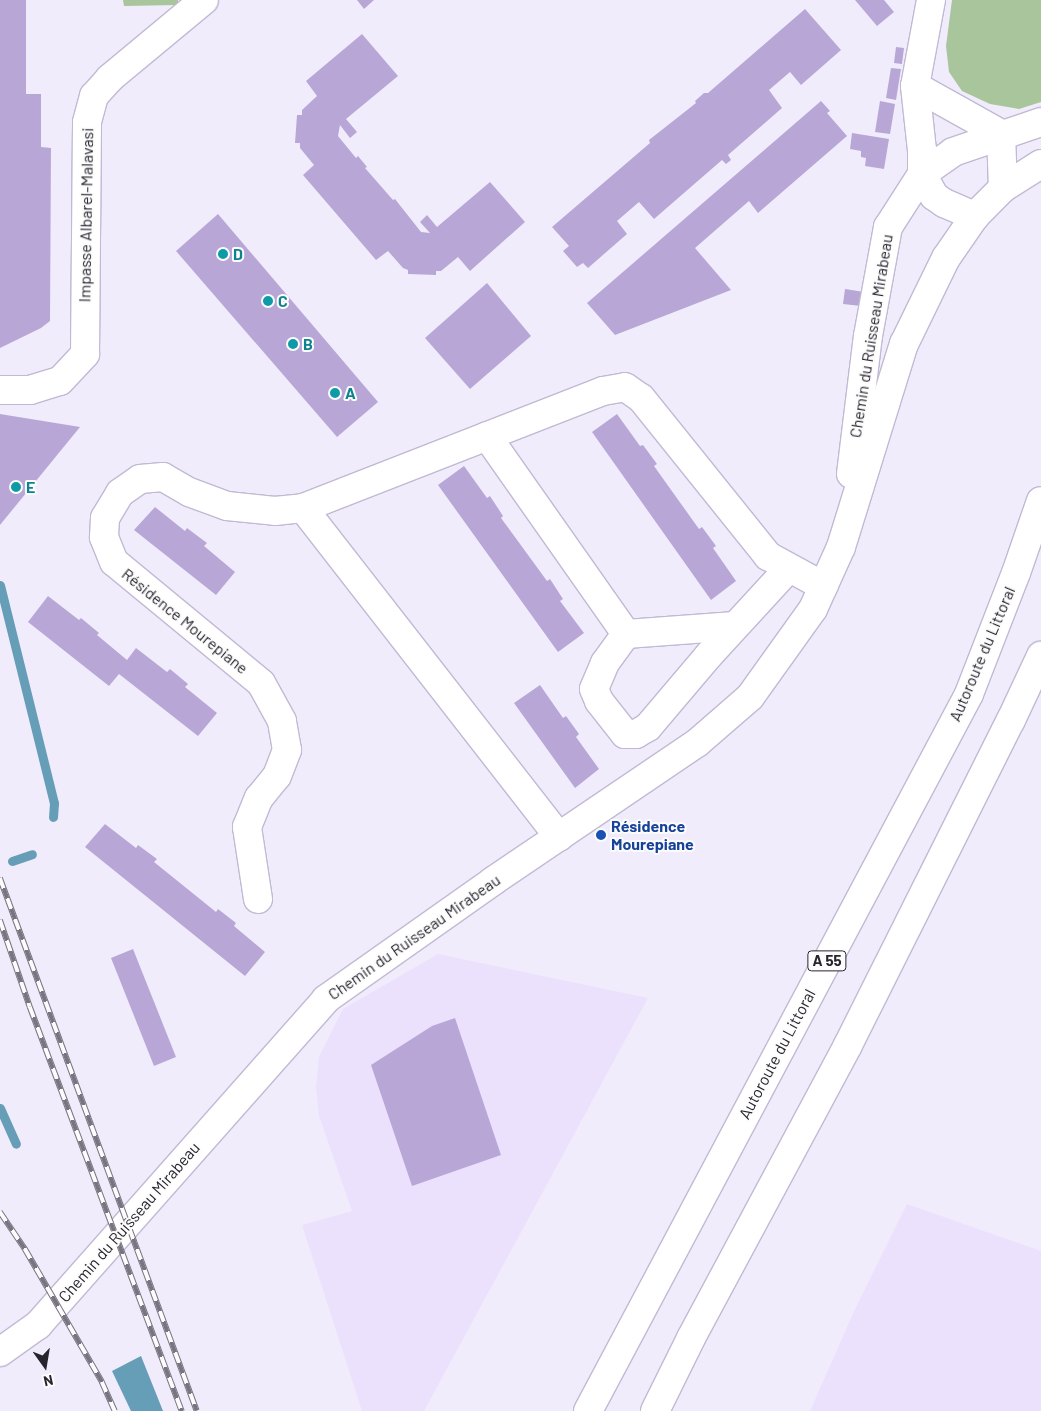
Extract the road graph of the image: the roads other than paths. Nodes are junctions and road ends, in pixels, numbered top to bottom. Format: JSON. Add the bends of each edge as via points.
{"nodes":[{"id":1,"x":204,"y":0,"type":"edge"},
{"id":2,"x":931,"y":0,"type":"edge"},
{"id":3,"x":915,"y":86,"type":"junction"},
{"id":4,"x":1041,"y":122,"type":"edge"},
{"id":5,"x":1001,"y":134,"type":"junction"},
{"id":6,"x":1041,"y":164,"type":"edge"},
{"id":7,"x":922,"y":174,"type":"junction"},
{"id":8,"x":1003,"y":188,"type":"junction"},
{"id":9,"x":975,"y":216,"type":"junction"},
{"id":10,"x":0,"y":390,"type":"edge"},
{"id":11,"x":487,"y":436,"type":"junction"},
{"id":12,"x":1041,"y":501,"type":"edge"},
{"id":13,"x":303,"y":508,"type":"junction"},
{"id":14,"x":841,"y":548,"type":"junction"},
{"id":15,"x":789,"y":568,"type":"junction"},
{"id":16,"x":823,"y":586,"type":"junction"},
{"id":17,"x":736,"y":626,"type":"junction"},
{"id":18,"x":626,"y":634,"type":"junction"},
{"id":19,"x":1041,"y":656,"type":"edge"},
{"id":20,"x":559,"y":837,"type":"junction"},
{"id":21,"x":258,"y":899,"type":"dead end"},
{"id":22,"x":0,"y":1352,"type":"edge"},
{"id":23,"x":588,"y":1411,"type":"edge"},
{"id":24,"x":655,"y":1411,"type":"edge"}],
"edges":[{"from":1,"to":10,"type":"main road","name":"Impasse Albarel-Malavasi","via":[[110,78],[94,96],[87,122],[85,354],[60,382],[30,390]]},
{"from":2,"to":3,"type":"main road"},
{"from":3,"to":5,"type":"main road"},
{"from":3,"to":7,"type":"main road"},
{"from":4,"to":5,"type":"main road","name":"Chemin du Ruisseau Mirabeau"},
{"from":5,"to":7,"type":"main road","name":"Chemin du Ruisseau Mirabeau","via":[[953,152]]},
{"from":5,"to":8,"type":"main road"},
{"from":6,"to":8,"type":"main road","name":"Chemin du Ruisseau Mirabeau"},
{"from":7,"to":9,"type":"main road","via":[[934,196]]},
{"from":7,"to":14,"type":"main road","name":"Chemin du Ruisseau Mirabeau","via":[[888,227],[868,336]]},
{"from":8,"to":9,"type":"main road","name":"Chemin du Ruisseau Mirabeau"},
{"from":9,"to":14,"type":"main road","name":"Chemin du Ruisseau Mirabeau","via":[[946,258],[904,344]]},
{"from":11,"to":13,"type":"main road","name":"Résidence Mourepiane"},
{"from":11,"to":15,"type":"main road","name":"Résidence Mourepiane","via":[[603,391],[625,387],[641,398],[768,556]]},
{"from":11,"to":18,"type":"main road"},
{"from":12,"to":23,"type":"main road","name":"Autoroute du Littoral","number":"A 55","via":[[969,694]]},
{"from":13,"to":20,"type":"main road"},
{"from":13,"to":21,"type":"main road","name":"Résidence Mourepiane","via":[[275,511],[227,506],[189,492],[163,477],[140,479],[120,493],[105,518],[104,537],[114,562],[261,683],[282,720],[287,750],[277,776],[259,798],[247,827]]},
{"from":14,"to":16,"type":"main road","name":"Chemin du Ruisseau Mirabeau"},
{"from":15,"to":16,"type":"main road","name":"Résidence Mourepiane"},
{"from":15,"to":17,"type":"main road"},
{"from":16,"to":20,"type":"main road","name":"Chemin du Ruisseau Mirabeau","via":[[813,609],[750,697],[697,743]]},
{"from":17,"to":18,"type":"main road"},
{"from":17,"to":18,"type":"main road","via":[[648,727],[636,734],[625,734],[599,701],[594,689],[605,663]]},
{"from":19,"to":24,"type":"main road","via":[[848,1045]]},
{"from":20,"to":22,"type":"main road","name":"Chemin du Ruisseau Mirabeau","via":[[326,999],[38,1325]]}]}
